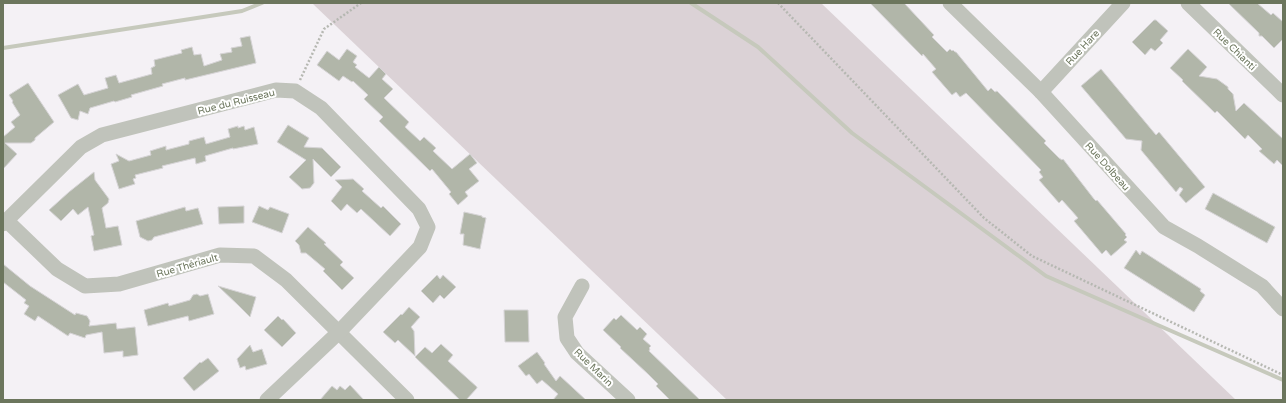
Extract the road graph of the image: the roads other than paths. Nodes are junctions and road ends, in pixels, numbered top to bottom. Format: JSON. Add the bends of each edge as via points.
{"nodes":[{"id":1,"x":950,"y":3,"type":"edge"},
{"id":2,"x":1123,"y":3,"type":"edge"},
{"id":3,"x":1188,"y":3,"type":"edge"},
{"id":4,"x":1041,"y":92,"type":"junction"},
{"id":5,"x":1283,"y":95,"type":"edge"},
{"id":6,"x":5,"y":222,"type":"edge"},
{"id":7,"x":582,"y":286,"type":"dead end"},
{"id":8,"x":1283,"y":309,"type":"edge"},
{"id":9,"x":338,"y":333,"type":"junction"},
{"id":10,"x":268,"y":400,"type":"edge"},
{"id":11,"x":407,"y":400,"type":"edge"},
{"id":12,"x":628,"y":400,"type":"edge"}],
"edges":[{"from":1,"to":4,"type":"street","name":"Rue Dolbeau"},
{"from":2,"to":4,"type":"street","name":"Rue Hare"},
{"from":3,"to":5,"type":"street","name":"Rue Chianti"},
{"from":4,"to":8,"type":"street","name":"Rue Dolbeau","via":[[1164,227],[1262,286]]},
{"from":6,"to":9,"type":"street","name":"Rue Thériault","via":[[57,269],[85,286],[119,284],[220,255],[254,256],[286,280]]},
{"from":6,"to":9,"type":"street","name":"Rue du Ruisseau","via":[[81,147],[102,135],[276,90],[295,91],[321,108],[343,130],[419,208],[428,227],[420,247]]},
{"from":7,"to":12,"type":"street","name":"Rue Marin","via":[[565,317],[567,338],[577,353]]},
{"from":9,"to":10,"type":"street"},
{"from":9,"to":11,"type":"street","name":"Rue Thériault"}]}
